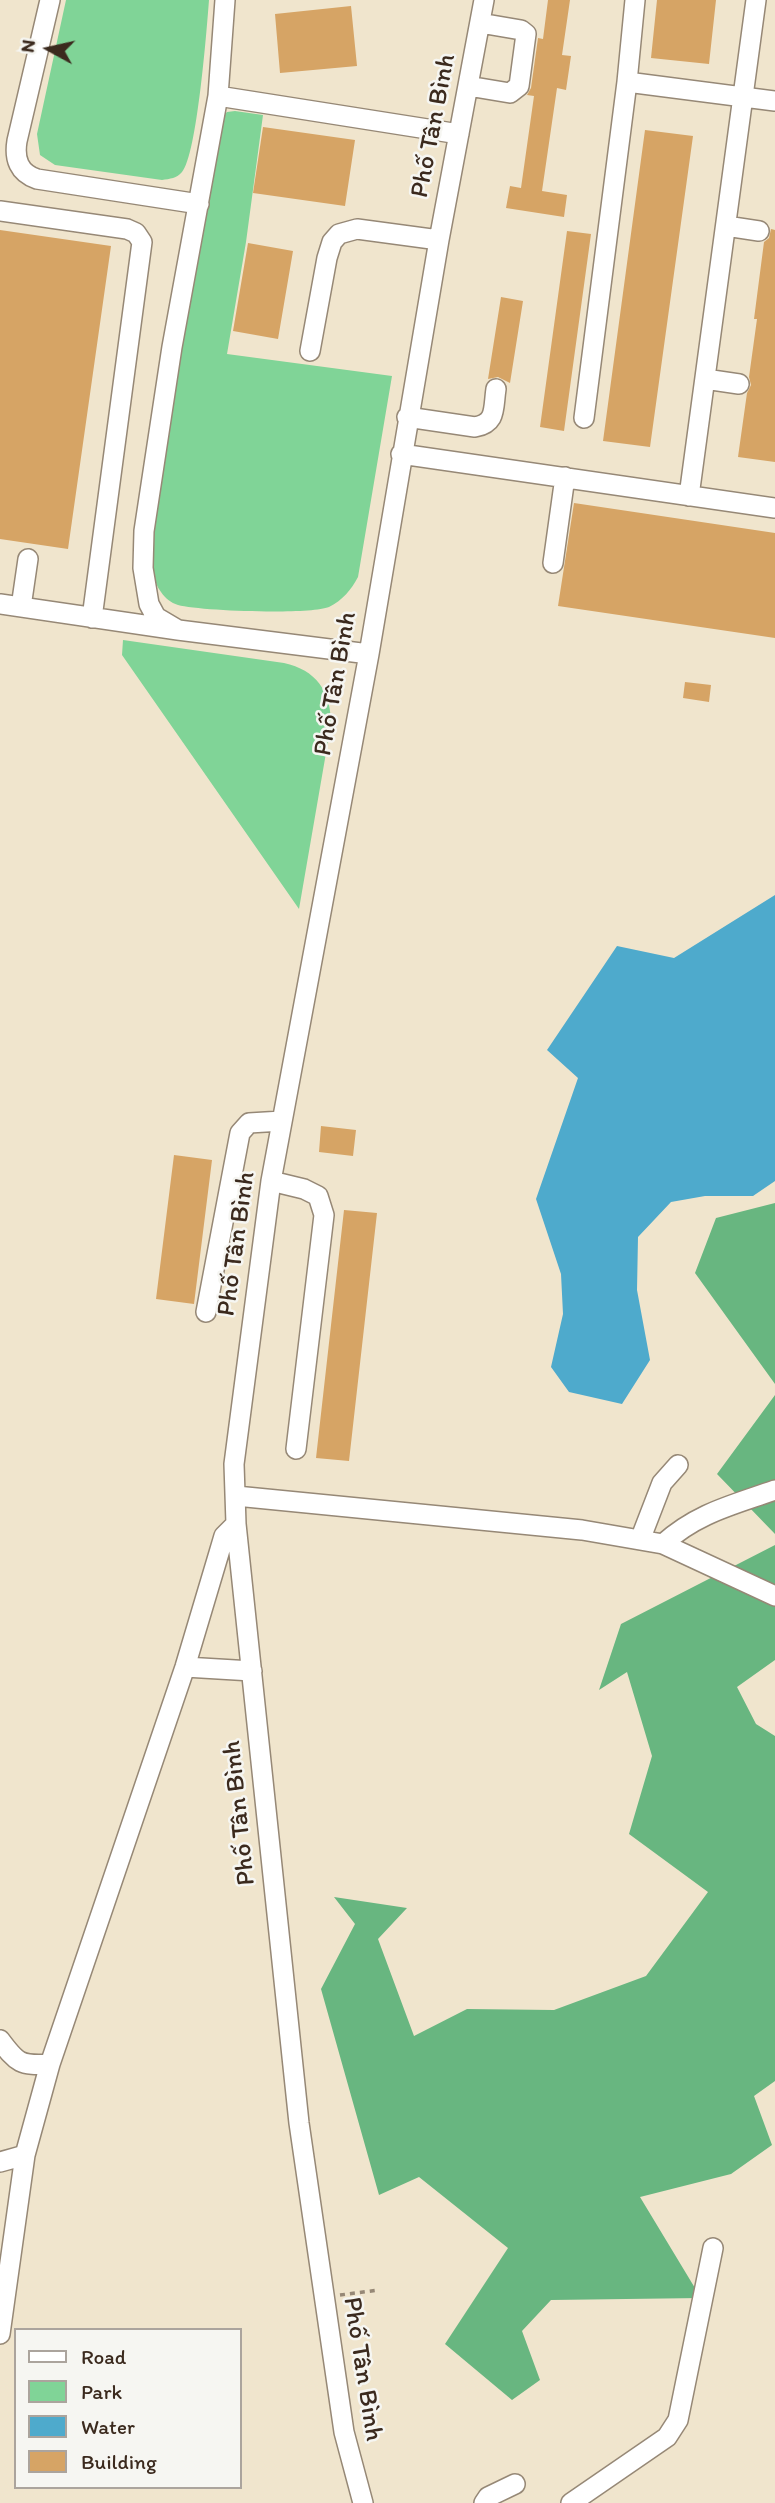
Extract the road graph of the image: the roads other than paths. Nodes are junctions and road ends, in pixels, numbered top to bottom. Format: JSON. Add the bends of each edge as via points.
{"nodes":[{"id":1,"x":50,"y":0,"type":"edge"},
{"id":2,"x":225,"y":0,"type":"edge"},
{"id":3,"x":484,"y":0,"type":"edge"},
{"id":4,"x":635,"y":0,"type":"edge"},
{"id":5,"x":756,"y":0,"type":"edge"},
{"id":6,"x":480,"y":23,"type":"junction"},
{"id":7,"x":627,"y":82,"type":"junction"},
{"id":8,"x":468,"y":86,"type":"junction"},
{"id":9,"x":218,"y":96,"type":"junction"},
{"id":10,"x":743,"y":97,"type":"junction"},
{"id":11,"x":775,"y":101,"type":"edge"},
{"id":12,"x":459,"y":134,"type":"junction"},
{"id":13,"x":198,"y":204,"type":"junction"},
{"id":14,"x":0,"y":211,"type":"edge"},
{"id":15,"x":726,"y":226,"type":"junction"},
{"id":16,"x":759,"y":231,"type":"dead end"},
{"id":17,"x":439,"y":240,"type":"junction"},
{"id":18,"x":310,"y":351,"type":"dead end"},
{"id":19,"x":705,"y":379,"type":"junction"},
{"id":20,"x":739,"y":384,"type":"dead end"},
{"id":21,"x":496,"y":389,"type":"dead end"},
{"id":22,"x":407,"y":417,"type":"junction"},
{"id":23,"x":584,"y":418,"type":"dead end"},
{"id":24,"x":401,"y":454,"type":"junction"},
{"id":25,"x":565,"y":477,"type":"junction"},
{"id":26,"x":689,"y":496,"type":"junction"},
{"id":27,"x":775,"y":508,"type":"edge"},
{"id":28,"x":28,"y":559,"type":"dead end"},
{"id":29,"x":553,"y":563,"type":"dead end"},
{"id":30,"x":0,"y":604,"type":"edge"},
{"id":31,"x":21,"y":607,"type":"junction"},
{"id":32,"x":92,"y":618,"type":"junction"},
{"id":33,"x":178,"y":630,"type":"junction"},
{"id":34,"x":369,"y":654,"type":"junction"},
{"id":35,"x":282,"y":1122,"type":"junction"},
{"id":36,"x":271,"y":1181,"type":"junction"},
{"id":37,"x":206,"y":1312,"type":"dead end"},
{"id":38,"x":296,"y":1449,"type":"dead end"},
{"id":39,"x":678,"y":1465,"type":"dead end"},
{"id":40,"x":775,"y":1490,"type":"edge"},
{"id":41,"x":236,"y":1496,"type":"junction"},
{"id":42,"x":236,"y":1524,"type":"junction"},
{"id":43,"x":640,"y":1540,"type":"junction"},
{"id":44,"x":663,"y":1544,"type":"junction"},
{"id":45,"x":775,"y":1595,"type":"edge"},
{"id":46,"x":185,"y":1667,"type":"junction"},
{"id":47,"x":252,"y":1671,"type":"junction"},
{"id":48,"x":0,"y":2040,"type":"edge"},
{"id":49,"x":50,"y":2064,"type":"junction"},
{"id":50,"x":25,"y":2155,"type":"junction"},
{"id":51,"x":0,"y":2162,"type":"edge"},
{"id":52,"x":713,"y":2248,"type":"dead end"},
{"id":53,"x":0,"y":2334,"type":"edge"},
{"id":54,"x":515,"y":2484,"type":"dead end"},
{"id":55,"x":363,"y":2503,"type":"edge"},
{"id":56,"x":484,"y":2503,"type":"edge"},
{"id":57,"x":571,"y":2503,"type":"edge"}],
"edges":[{"from":1,"to":13,"type":"street","via":[[17,141],[21,169],[37,179]]},
{"from":2,"to":9,"type":"street"},
{"from":3,"to":6,"type":"street","name":"Phố Tân Bình"},
{"from":4,"to":7,"type":"street"},
{"from":5,"to":10,"type":"street"},
{"from":6,"to":8,"type":"street","name":"Phố Tân Bình"},
{"from":6,"to":8,"type":"street","via":[[526,34],[519,86],[510,93]]},
{"from":7,"to":10,"type":"street"},
{"from":7,"to":23,"type":"street"},
{"from":8,"to":12,"type":"street","name":"Phố Tân Bình"},
{"from":9,"to":12,"type":"street"},
{"from":9,"to":13,"type":"street"},
{"from":10,"to":11,"type":"street"},
{"from":10,"to":15,"type":"street"},
{"from":12,"to":17,"type":"street","name":"Phố Tân Bình"},
{"from":13,"to":33,"type":"street","via":[[153,464],[143,554],[151,610]]},
{"from":14,"to":32,"type":"street","via":[[127,229],[142,242]]},
{"from":15,"to":16,"type":"street"},
{"from":15,"to":19,"type":"street"},
{"from":17,"to":18,"type":"street","via":[[357,229],[339,234],[327,258]]},
{"from":17,"to":22,"type":"street","name":"Phố Tân Bình"},
{"from":19,"to":20,"type":"street"},
{"from":19,"to":26,"type":"street"},
{"from":21,"to":22,"type":"street","via":[[486,425]]},
{"from":22,"to":24,"type":"street","name":"Phố Tân Bình"},
{"from":24,"to":25,"type":"street"},
{"from":24,"to":34,"type":"street","name":"Phố Tân Bình"},
{"from":25,"to":26,"type":"street"},
{"from":25,"to":29,"type":"street"},
{"from":26,"to":27,"type":"street"},
{"from":28,"to":31,"type":"street"},
{"from":30,"to":31,"type":"street"},
{"from":31,"to":32,"type":"street"},
{"from":32,"to":33,"type":"street"},
{"from":33,"to":34,"type":"street"},
{"from":34,"to":35,"type":"street","name":"Phố Tân Bình"},
{"from":35,"to":36,"type":"street","name":"Phố Tân Bình"},
{"from":35,"to":37,"type":"street","via":[[249,1123],[240,1133]]},
{"from":36,"to":38,"type":"street","via":[[318,1196],[324,1215]]},
{"from":36,"to":41,"type":"street","name":"Phố Tân Bình","via":[[234,1464]]},
{"from":39,"to":43,"type":"street","via":[[662,1483]]},
{"from":40,"to":44,"type":"street","via":[[698,1518]]},
{"from":41,"to":42,"type":"street","name":"Phố Tân Bình"},
{"from":41,"to":43,"type":"street","via":[[582,1530]]},
{"from":42,"to":46,"type":"street","via":[[224,1536]]},
{"from":42,"to":47,"type":"street","name":"Phố Tân Bình"},
{"from":43,"to":44,"type":"street"},
{"from":44,"to":45,"type":"street"},
{"from":46,"to":47,"type":"street"},
{"from":46,"to":49,"type":"street"},
{"from":47,"to":55,"type":"street","name":"Phố Tân Bình","via":[[299,2123],[344,2432]]},
{"from":48,"to":49,"type":"street","via":[[23,2064]]},
{"from":49,"to":50,"type":"street"},
{"from":50,"to":51,"type":"street"},
{"from":50,"to":53,"type":"street"},
{"from":52,"to":57,"type":"street","via":[[678,2420],[667,2437]]},
{"from":54,"to":56,"type":"street"}]}
